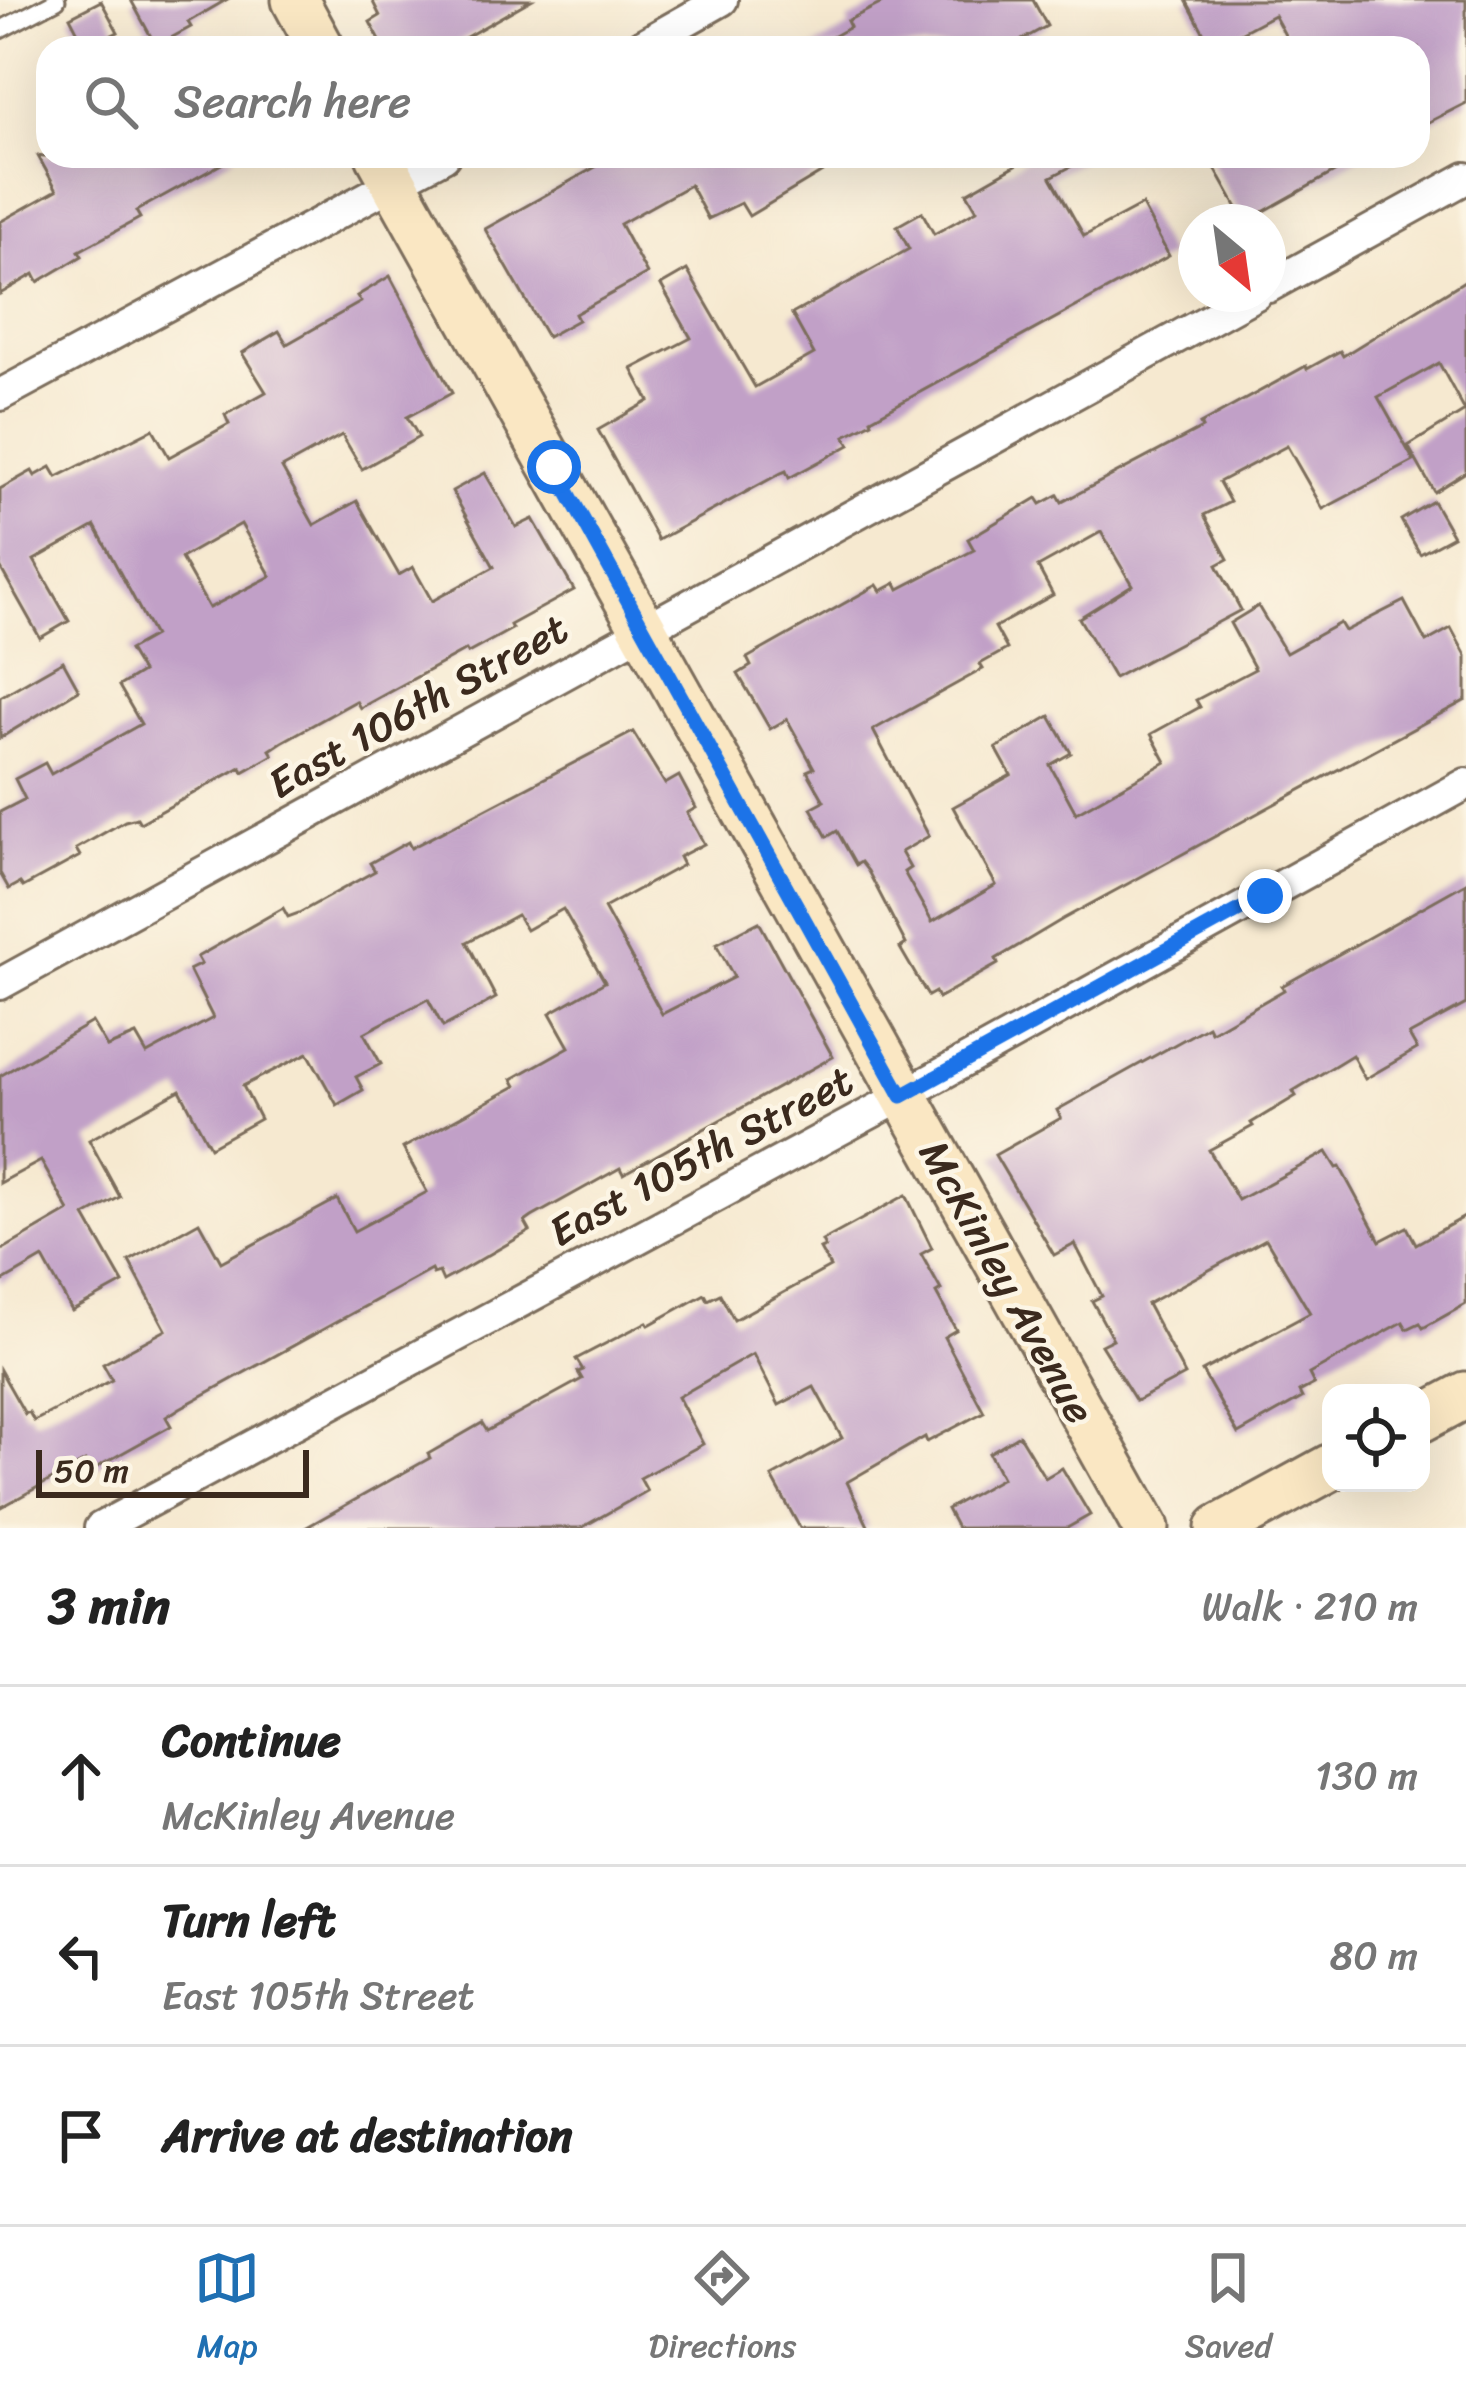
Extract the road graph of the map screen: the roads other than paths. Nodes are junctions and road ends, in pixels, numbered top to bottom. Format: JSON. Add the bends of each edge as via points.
{"nodes":[{"id":1,"x":57,"y":0,"type":"edge"},
{"id":2,"x":295,"y":0,"type":"edge"},
{"id":3,"x":722,"y":0,"type":"edge"},
{"id":4,"x":0,"y":31,"type":"edge"},
{"id":5,"x":314,"y":36,"type":"edge"},
{"id":6,"x":658,"y":36,"type":"edge"},
{"id":7,"x":386,"y":170,"type":"edge"},
{"id":8,"x":1466,"y":178,"type":"edge"},
{"id":9,"x":1286,"y":277,"type":"edge"},
{"id":10,"x":1223,"y":312,"type":"edge"},
{"id":11,"x":0,"y":395,"type":"edge"},
{"id":12,"x":646,"y":629,"type":"junction"},
{"id":13,"x":1466,"y":784,"type":"edge"},
{"id":14,"x":0,"y":984,"type":"edge"},
{"id":15,"x":902,"y":1096,"type":"junction"},
{"id":16,"x":1466,"y":1395,"type":"edge"},
{"id":17,"x":1430,"y":1414,"type":"edge"},
{"id":18,"x":1322,"y":1473,"type":"edge"},
{"id":19,"x":100,"y":1528,"type":"edge"},
{"id":20,"x":1146,"y":1528,"type":"edge"},
{"id":21,"x":1219,"y":1528,"type":"edge"}],
"edges":[{"from":1,"to":4,"type":"lane"},
{"from":2,"to":5,"type":"street"},
{"from":3,"to":6,"type":"street"},
{"from":7,"to":11,"type":"street"},
{"from":7,"to":12,"type":"street","name":"McKinley Avenue"},
{"from":8,"to":9,"type":"street"},
{"from":10,"to":12,"type":"street","name":"East 106th Street"},
{"from":12,"to":14,"type":"street","name":"East 106th Street"},
{"from":12,"to":15,"type":"street","name":"McKinley Avenue"},
{"from":13,"to":15,"type":"street","name":"East 105th Street"},
{"from":15,"to":19,"type":"street","name":"East 105th Street"},
{"from":15,"to":20,"type":"street","name":"McKinley Avenue"},
{"from":16,"to":17,"type":"street"},
{"from":18,"to":21,"type":"street"}]}
